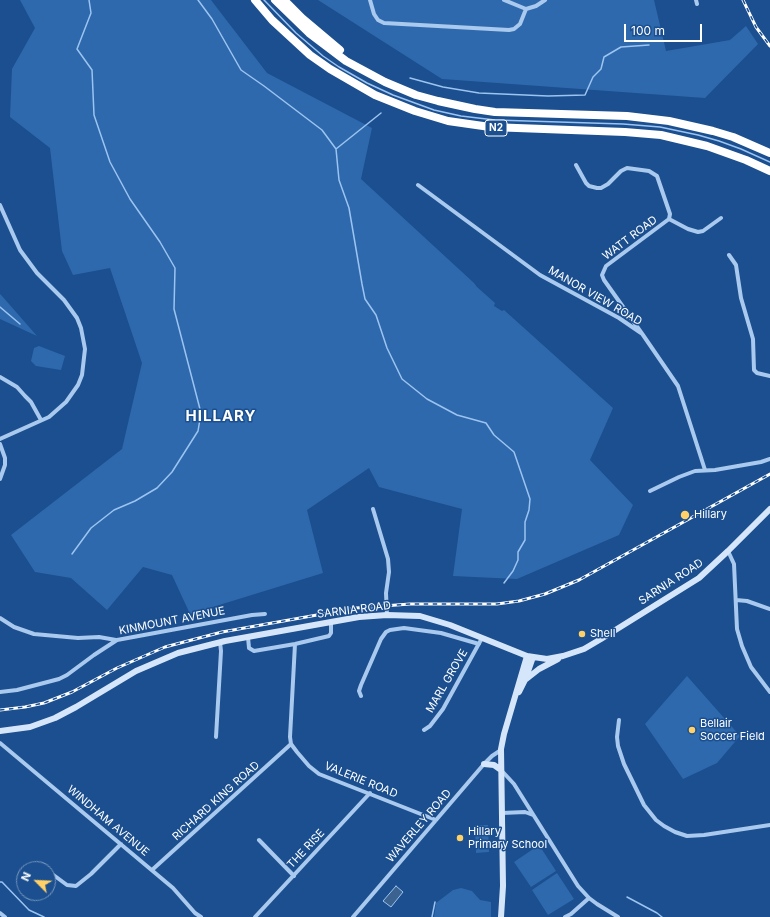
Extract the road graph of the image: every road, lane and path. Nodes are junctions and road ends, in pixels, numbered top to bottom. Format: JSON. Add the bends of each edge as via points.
{"nodes":[{"id":1,"x":250,"y":0,"type":"edge"},
{"id":2,"x":256,"y":0,"type":"edge"},
{"id":3,"x":275,"y":0,"type":"edge"},
{"id":4,"x":284,"y":0,"type":"edge"},
{"id":5,"x":370,"y":0,"type":"edge"},
{"id":6,"x":504,"y":0,"type":"edge"},
{"id":7,"x":545,"y":0,"type":"edge"},
{"id":8,"x":526,"y":8,"type":"junction"},
{"id":9,"x":272,"y":20,"type":"junction"},
{"id":10,"x":385,"y":82,"type":"junction"},
{"id":11,"x":770,"y":153,"type":"edge"},
{"id":12,"x":576,"y":165,"type":"dead end"},
{"id":13,"x":770,"y":171,"type":"edge"},
{"id":14,"x":418,"y":186,"type":"dead end"},
{"id":15,"x":0,"y":205,"type":"edge"},
{"id":16,"x":721,"y":218,"type":"dead end"},
{"id":17,"x":669,"y":219,"type":"junction"},
{"id":18,"x":729,"y":255,"type":"dead end"},
{"id":19,"x":644,"y":335,"type":"junction"},
{"id":20,"x":770,"y":376,"type":"edge"},
{"id":21,"x":0,"y":377,"type":"edge"},
{"id":22,"x":41,"y":420,"type":"junction"},
{"id":23,"x":0,"y":439,"type":"edge"},
{"id":24,"x":0,"y":444,"type":"edge"},
{"id":25,"x":770,"y":459,"type":"edge"},
{"id":26,"x":705,"y":470,"type":"junction"},
{"id":27,"x":0,"y":479,"type":"edge"},
{"id":28,"x":650,"y":491,"type":"dead end"},
{"id":29,"x":373,"y":509,"type":"dead end"},
{"id":30,"x":770,"y":510,"type":"edge"},
{"id":31,"x":728,"y":551,"type":"junction"},
{"id":32,"x":736,"y":600,"type":"junction"},
{"id":33,"x":770,"y":609,"type":"edge"},
{"id":34,"x":265,"y":614,"type":"dead end"},
{"id":35,"x":387,"y":614,"type":"junction"},
{"id":36,"x":0,"y":618,"type":"edge"},
{"id":37,"x":330,"y":622,"type":"junction"},
{"id":38,"x":248,"y":637,"type":"junction"},
{"id":39,"x":482,"y":638,"type":"junction"},
{"id":40,"x":117,"y":640,"type":"junction"},
{"id":41,"x":220,"y":642,"type":"junction"},
{"id":42,"x":295,"y":644,"type":"junction"},
{"id":43,"x":479,"y":644,"type":"junction"},
{"id":44,"x":530,"y":656,"type":"junction"},
{"id":45,"x":563,"y":656,"type":"junction"},
{"id":46,"x":525,"y":680,"type":"junction"},
{"id":47,"x":0,"y":692,"type":"edge"},
{"id":48,"x":770,"y":692,"type":"edge"},
{"id":49,"x":361,"y":696,"type":"dead end"},
{"id":50,"x":514,"y":702,"type":"junction"},
{"id":51,"x":619,"y":720,"type":"dead end"},
{"id":52,"x":424,"y":730,"type":"dead end"},
{"id":53,"x":0,"y":731,"type":"edge"},
{"id":54,"x":216,"y":737,"type":"dead end"},
{"id":55,"x":0,"y":743,"type":"edge"},
{"id":56,"x":292,"y":744,"type":"junction"},
{"id":57,"x":501,"y":749,"type":"junction"},
{"id":58,"x":484,"y":764,"type":"junction"},
{"id":59,"x":501,"y":770,"type":"junction"},
{"id":60,"x":370,"y":793,"type":"junction"},
{"id":61,"x":502,"y":813,"type":"junction"},
{"id":62,"x":533,"y":815,"type":"junction"},
{"id":63,"x":436,"y":820,"type":"junction"},
{"id":64,"x":770,"y":825,"type":"edge"},
{"id":65,"x":259,"y":840,"type":"dead end"},
{"id":66,"x":121,"y":844,"type":"junction"},
{"id":67,"x":152,"y":870,"type":"junction"},
{"id":68,"x":294,"y":876,"type":"junction"},
{"id":69,"x":56,"y":877,"type":"edge"},
{"id":70,"x":589,"y":898,"type":"junction"},
{"id":71,"x":0,"y":912,"type":"edge"},
{"id":72,"x":5,"y":917,"type":"edge"},
{"id":73,"x":201,"y":917,"type":"edge"},
{"id":74,"x":255,"y":917,"type":"edge"},
{"id":75,"x":353,"y":917,"type":"edge"},
{"id":76,"x":501,"y":917,"type":"edge"},
{"id":77,"x":565,"y":917,"type":"edge"},
{"id":78,"x":618,"y":917,"type":"edge"}],
"edges":[{"from":1,"to":9,"type":"highway"},
{"from":2,"to":9,"type":"highway","number":"N2"},
{"from":3,"to":10,"type":"highway","number":"N2","via":[[326,47]]},
{"from":4,"to":10,"type":"highway","via":[[322,36]]},
{"from":5,"to":8,"type":"street","via":[[374,14],[384,23],[501,30],[514,29],[520,24]]},
{"from":6,"to":8,"type":"street"},
{"from":7,"to":8,"type":"street","via":[[536,6]]},
{"from":9,"to":13,"type":"highway","number":"N2","via":[[310,55],[341,76],[375,95],[432,116],[490,127],[661,135],[726,152]]},
{"from":10,"to":11,"type":"highway","number":"N2","via":[[438,101],[475,109],[511,113],[627,116],[669,121],[713,131]]},
{"from":12,"to":17,"type":"street","name":"WATT ROAD","via":[[586,184],[597,188],[605,186],[627,168],[655,174],[670,214]]},
{"from":14,"to":19,"type":"street","name":"MANOR VIEW ROAD","via":[[540,275]]},
{"from":15,"to":22,"type":"street","via":[[20,250],[36,273],[70,307],[79,323],[84,340],[85,360],[78,385],[62,407]]},
{"from":16,"to":17,"type":"street","via":[[698,232]]},
{"from":17,"to":19,"type":"street","name":"WATT ROAD","via":[[606,266],[602,275]]},
{"from":18,"to":20,"type":"street","via":[[736,265],[741,298],[753,339],[754,370]]},
{"from":19,"to":26,"type":"street","name":"MANOR VIEW ROAD","via":[[680,391]]},
{"from":21,"to":22,"type":"street","via":[[17,387],[31,402]]},
{"from":22,"to":23,"type":"street"},
{"from":24,"to":27,"type":"street","via":[[5,465]]},
{"from":25,"to":26,"type":"street"},
{"from":26,"to":28,"type":"street","via":[[679,477]]},
{"from":29,"to":35,"type":"street","via":[[388,559]]},
{"from":30,"to":31,"type":"main road","name":"SARNIA ROAD"},
{"from":31,"to":32,"type":"street","via":[[734,564]]},
{"from":31,"to":45,"type":"main road","name":"SARNIA ROAD","via":[[699,578],[584,649]]},
{"from":32,"to":33,"type":"street"},
{"from":32,"to":48,"type":"street","via":[[737,629],[742,646],[751,667]]},
{"from":34,"to":40,"type":"street","name":"KINMOUNT AVENUE"},
{"from":35,"to":37,"type":"main road","name":"SARNIA ROAD"},
{"from":35,"to":39,"type":"main road","name":"SARNIA ROAD","via":[[432,619]]},
{"from":36,"to":40,"type":"street","via":[[14,627],[34,634]]},
{"from":37,"to":38,"type":"main road","name":"SARNIA ROAD"},
{"from":37,"to":42,"type":"street","via":[[329,636]]},
{"from":38,"to":41,"type":"main road","name":"SARNIA ROAD"},
{"from":38,"to":42,"type":"street","via":[[249,648],[254,651]]},
{"from":39,"to":43,"type":"street","name":"MARL GROVE"},
{"from":39,"to":44,"type":"main road","name":"SARNIA ROAD"},
{"from":40,"to":47,"type":"street","name":"KINMOUNT AVENUE","via":[[59,679]]},
{"from":41,"to":53,"type":"main road","name":"SARNIA ROAD","via":[[178,653],[151,664],[56,718],[30,727]]},
{"from":41,"to":54,"type":"street"},
{"from":42,"to":56,"type":"street","via":[[290,737]]},
{"from":43,"to":49,"type":"street","via":[[442,633],[404,628],[386,632],[381,638],[361,686]]},
{"from":43,"to":52,"type":"street","name":"MARL GROVE","via":[[443,709]]},
{"from":44,"to":45,"type":"main road","name":"SARNIA ROAD","via":[[547,659]]},
{"from":44,"to":46,"type":"main road"},
{"from":44,"to":50,"type":"main road"},
{"from":45,"to":46,"type":"main road"},
{"from":46,"to":50,"type":"main road"},
{"from":50,"to":57,"type":"main road"},
{"from":51,"to":64,"type":"street","via":[[617,738],[624,764],[644,805],[664,826],[687,836]]},
{"from":55,"to":66,"type":"street","name":"WINDHAM AVENUE"},
{"from":56,"to":60,"type":"street","name":"VALERIE ROAD","via":[[309,766],[319,774]]},
{"from":56,"to":67,"type":"street","name":"RICHARD KING ROAD"},
{"from":57,"to":58,"type":"street","name":"WAVERLEY ROAD"},
{"from":57,"to":59,"type":"main road"},
{"from":58,"to":59,"type":"main road","via":[[494,765]]},
{"from":58,"to":63,"type":"street","name":"WAVERLEY ROAD"},
{"from":59,"to":61,"type":"main road"},
{"from":59,"to":62,"type":"street","via":[[514,784]]},
{"from":60,"to":63,"type":"street","name":"VALERIE ROAD"},
{"from":60,"to":68,"type":"street","name":"THE RISE"},
{"from":61,"to":62,"type":"street","via":[[525,812]]},
{"from":61,"to":76,"type":"main road"},
{"from":62,"to":70,"type":"street","via":[[578,886]]},
{"from":63,"to":75,"type":"street","name":"WAVERLEY ROAD"},
{"from":65,"to":68,"type":"street"},
{"from":66,"to":67,"type":"street","name":"WINDHAM AVENUE"},
{"from":66,"to":69,"type":"street","via":[[76,886],[67,885]]},
{"from":67,"to":73,"type":"street","name":"WINDHAM AVENUE"},
{"from":68,"to":74,"type":"street","name":"THE RISE"},
{"from":70,"to":77,"type":"street"},
{"from":70,"to":78,"type":"street"},
{"from":71,"to":72,"type":"street"}]}
